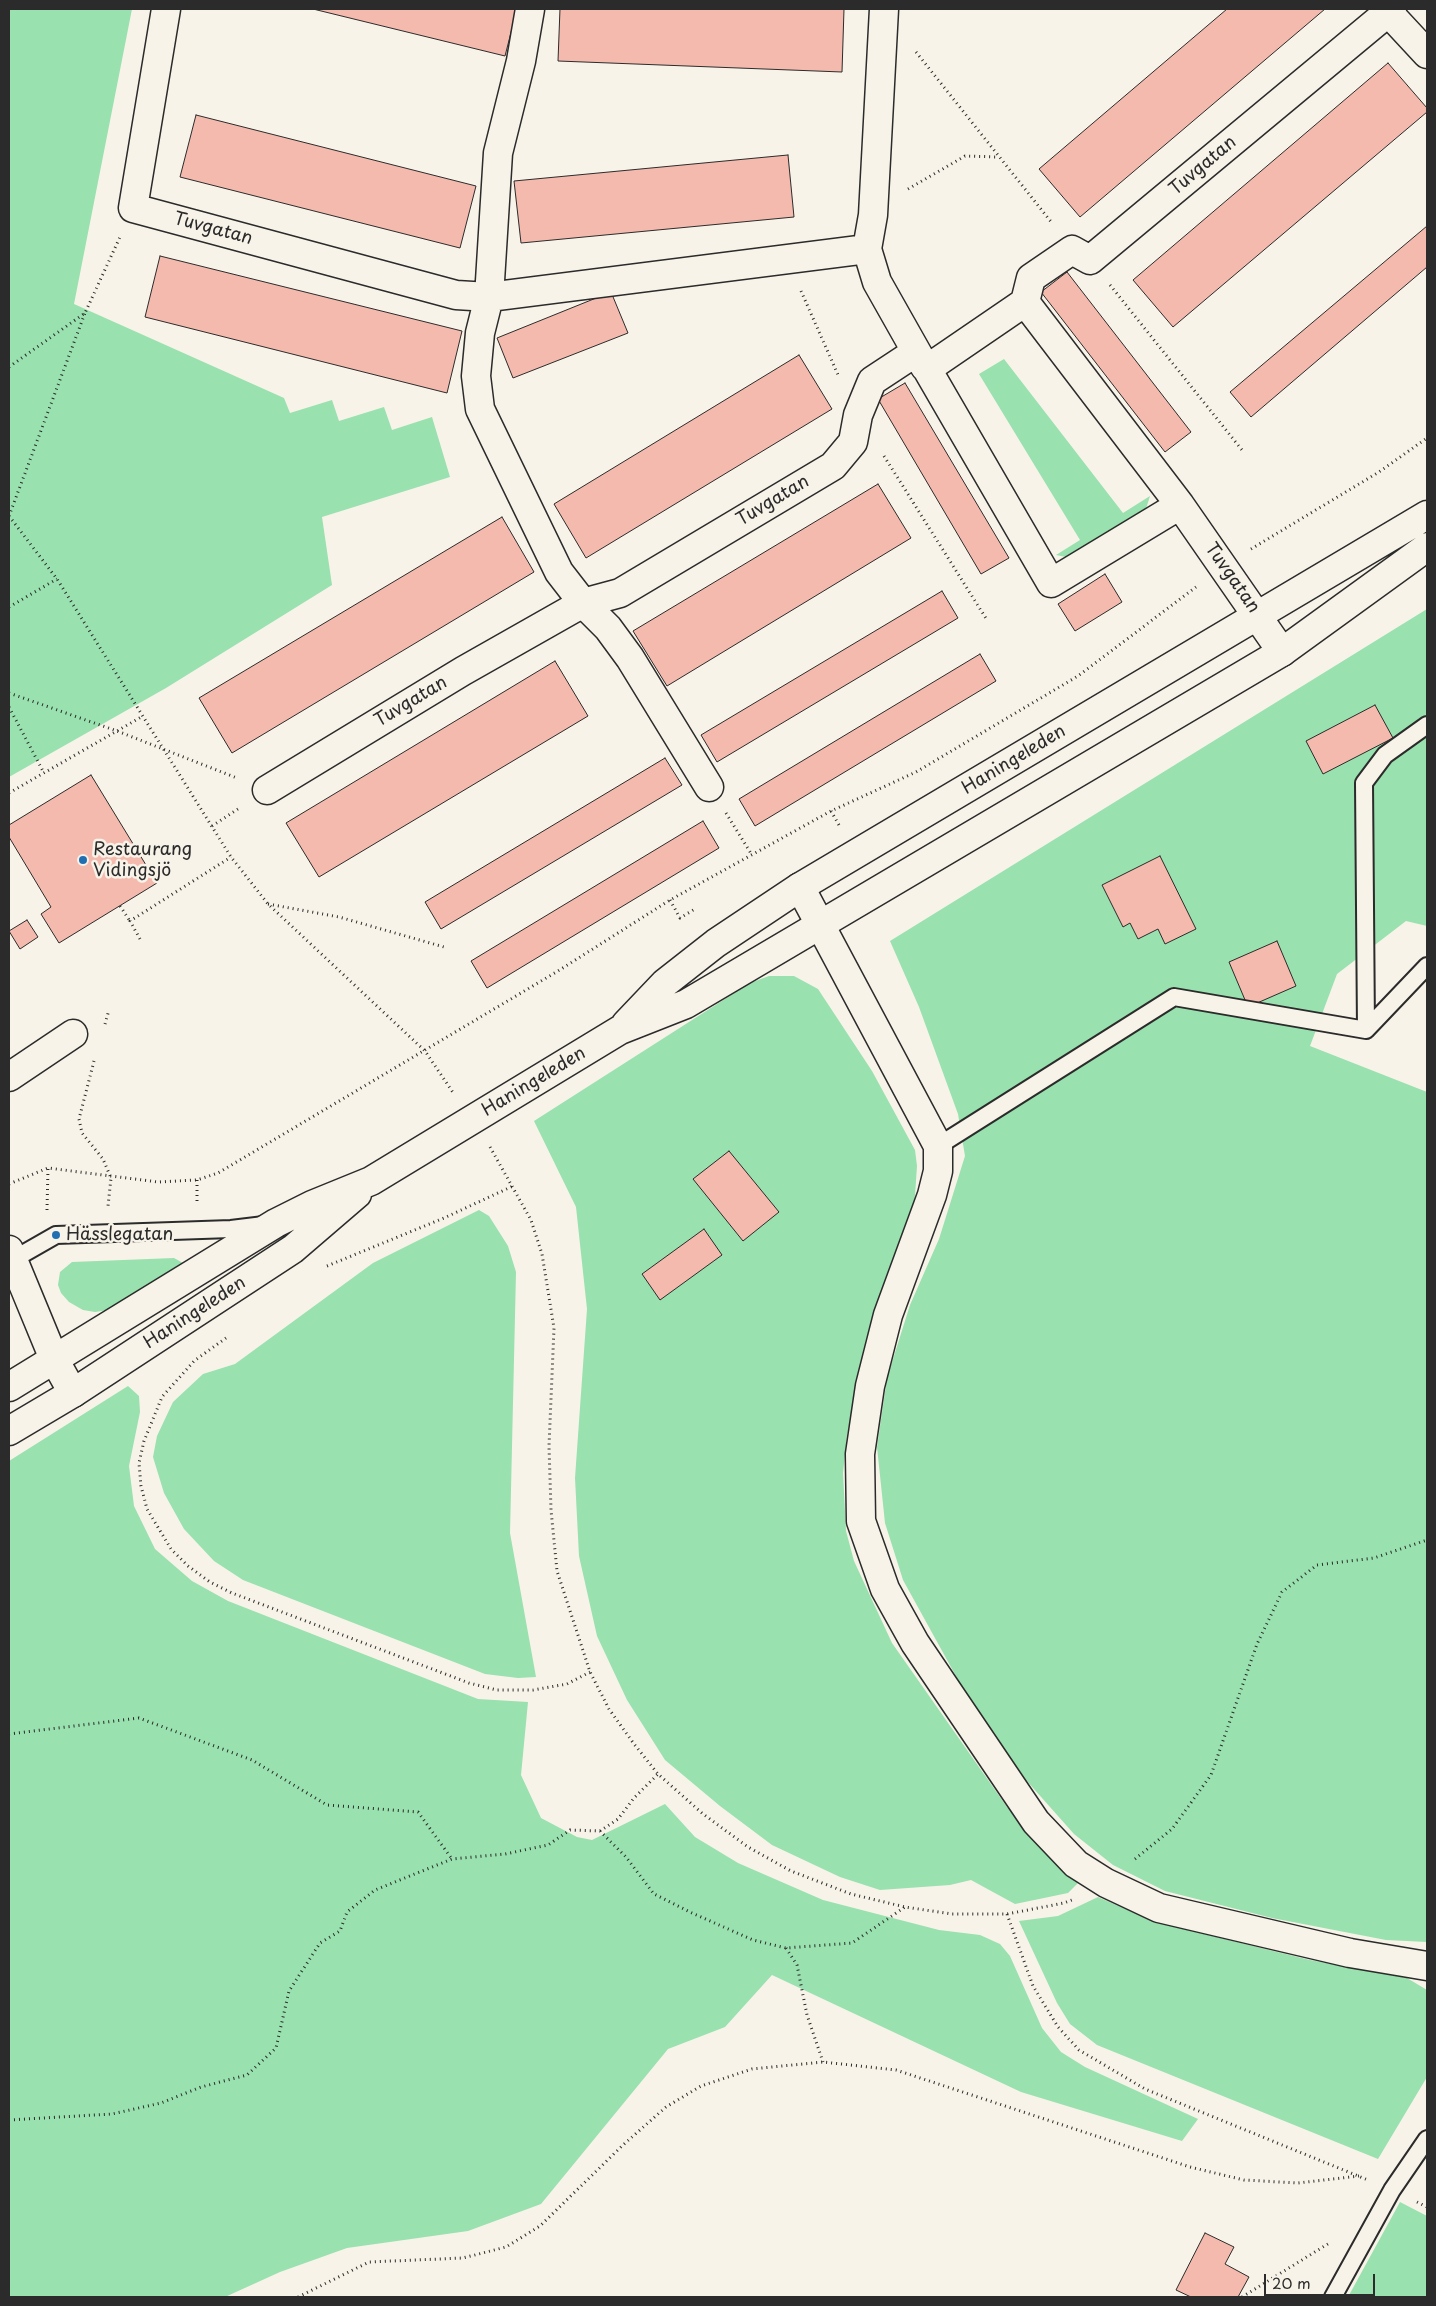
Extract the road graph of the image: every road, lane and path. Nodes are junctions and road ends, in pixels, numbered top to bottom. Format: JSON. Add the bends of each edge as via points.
{"nodes":[{"id":1,"x":166,"y":9,"type":"edge"},
{"id":2,"x":530,"y":9,"type":"edge"},
{"id":3,"x":884,"y":10,"type":"edge"},
{"id":4,"x":1390,"y":10,"type":"edge"},
{"id":5,"x":1427,"y":54,"type":"edge"},
{"id":6,"x":999,"y":157,"type":"junction"},
{"id":7,"x":133,"y":208,"type":"junction"},
{"id":8,"x":873,"y":215,"type":"junction"},
{"id":9,"x":868,"y":249,"type":"junction"},
{"id":10,"x":1081,"y":255,"type":"junction"},
{"id":11,"x":489,"y":296,"type":"junction"},
{"id":12,"x":1025,"y":302,"type":"junction"},
{"id":13,"x":85,"y":313,"type":"junction"},
{"id":14,"x":921,"y":361,"type":"junction"},
{"id":15,"x":9,"y":367,"type":"edge"},
{"id":16,"x":1427,"y":438,"type":"edge"},
{"id":17,"x":1242,"y":450,"type":"dead end"},
{"id":18,"x":1180,"y":505,"type":"junction"},
{"id":19,"x":1427,"y":515,"type":"edge"},
{"id":20,"x":9,"y":516,"type":"edge"},
{"id":21,"x":1427,"y":547,"type":"edge"},
{"id":22,"x":1224,"y":566,"type":"junction"},
{"id":23,"x":57,"y":579,"type":"junction"},
{"id":24,"x":583,"y":603,"type":"junction"},
{"id":25,"x":9,"y":608,"type":"edge"},
{"id":26,"x":1256,"y":614,"type":"junction"},
{"id":27,"x":1282,"y":652,"type":"junction"},
{"id":28,"x":9,"y":693,"type":"edge"},
{"id":29,"x":9,"y":707,"type":"edge"},
{"id":30,"x":143,"y":716,"type":"junction"},
{"id":31,"x":1427,"y":725,"type":"edge"},
{"id":32,"x":117,"y":731,"type":"junction"},
{"id":33,"x":163,"y":748,"type":"junction"},
{"id":34,"x":44,"y":773,"type":"junction"},
{"id":35,"x":709,"y":787,"type":"joint"},
{"id":36,"x":268,"y":790,"type":"joint"},
{"id":37,"x":9,"y":794,"type":"edge"},
{"id":38,"x":752,"y":855,"type":"junction"},
{"id":39,"x":231,"y":857,"type":"junction"},
{"id":40,"x":800,"y":887,"type":"junction"},
{"id":41,"x":670,"y":900,"type":"junction"},
{"id":42,"x":268,"y":904,"type":"junction"},
{"id":43,"x":120,"y":906,"type":"dead end"},
{"id":44,"x":695,"y":908,"type":"dead end"},
{"id":45,"x":130,"y":920,"type":"junction"},
{"id":46,"x":820,"y":924,"type":"junction"},
{"id":47,"x":140,"y":939,"type":"dead end"},
{"id":48,"x":444,"y":947,"type":"dead end"},
{"id":49,"x":1427,"y":966,"type":"edge"},
{"id":50,"x":109,"y":1010,"type":"dead end"},
{"id":51,"x":104,"y":1027,"type":"dead end"},
{"id":52,"x":620,"y":1030,"type":"junction"},
{"id":53,"x":1366,"y":1030,"type":"junction"},
{"id":54,"x":73,"y":1034,"type":"dead end"},
{"id":55,"x":425,"y":1051,"type":"junction"},
{"id":56,"x":96,"y":1052,"type":"dead end"},
{"id":57,"x":9,"y":1077,"type":"edge"},
{"id":58,"x":456,"y":1097,"type":"dead end"},
{"id":59,"x":938,"y":1146,"type":"junction"},
{"id":60,"x":489,"y":1147,"type":"dead end"},
{"id":61,"x":48,"y":1168,"type":"junction"},
{"id":62,"x":111,"y":1178,"type":"junction"},
{"id":63,"x":371,"y":1181,"type":"junction"},
{"id":64,"x":9,"y":1184,"type":"edge"},
{"id":65,"x":512,"y":1186,"type":"junction"},
{"id":66,"x":108,"y":1212,"type":"dead end"},
{"id":67,"x":47,"y":1214,"type":"dead end"},
{"id":68,"x":276,"y":1223,"type":"junction"},
{"id":69,"x":11,"y":1254,"type":"edge"},
{"id":70,"x":325,"y":1267,"type":"dead end"},
{"id":71,"x":226,"y":1338,"type":"dead end"},
{"id":72,"x":54,"y":1359,"type":"junction"},
{"id":73,"x":9,"y":1388,"type":"edge"},
{"id":74,"x":73,"y":1393,"type":"junction"},
{"id":75,"x":9,"y":1431,"type":"edge"},
{"id":76,"x":1427,"y":1540,"type":"edge"},
{"id":77,"x":590,"y":1672,"type":"junction"},
{"id":78,"x":9,"y":1734,"type":"edge"},
{"id":79,"x":658,"y":1774,"type":"junction"},
{"id":80,"x":600,"y":1831,"type":"junction"},
{"id":81,"x":452,"y":1860,"type":"junction"},
{"id":82,"x":1106,"y":1883,"type":"junction"},
{"id":83,"x":904,"y":1906,"type":"junction"},
{"id":84,"x":1007,"y":1914,"type":"junction"},
{"id":85,"x":786,"y":1948,"type":"junction"},
{"id":86,"x":1427,"y":1966,"type":"edge"},
{"id":87,"x":823,"y":2062,"type":"junction"},
{"id":88,"x":9,"y":2120,"type":"edge"},
{"id":89,"x":1427,"y":2139,"type":"edge"},
{"id":90,"x":1359,"y":2176,"type":"junction"},
{"id":91,"x":1392,"y":2190,"type":"junction"},
{"id":92,"x":1380,"y":2211,"type":"junction"},
{"id":93,"x":298,"y":2297,"type":"edge"},
{"id":94,"x":1242,"y":2297,"type":"edge"},
{"id":95,"x":1333,"y":2297,"type":"edge"}],
"edges":[{"from":1,"to":7,"type":"street"},
{"from":2,"to":11,"type":"street","via":[[498,153]]},
{"from":3,"to":6,"type":"path"},
{"from":3,"to":8,"type":"street"},
{"from":4,"to":5,"type":"street","name":"Tuvgatan"},
{"from":4,"to":10,"type":"street","name":"Tuvgatan"},
{"from":6,"to":8,"type":"path","via":[[964,156],[914,185]]},
{"from":6,"to":10,"type":"path"},
{"from":7,"to":11,"type":"street","name":"Tuvgatan","via":[[456,295]]},
{"from":7,"to":13,"type":"path"},
{"from":8,"to":9,"type":"street"},
{"from":9,"to":11,"type":"street","name":"Tuvgatan"},
{"from":9,"to":14,"type":"street","via":[[877,282]]},
{"from":10,"to":12,"type":"street","name":"Tuvgatan","via":[[1031,278]]},
{"from":10,"to":17,"type":"path"},
{"from":11,"to":24,"type":"street","via":[[480,333],[476,376],[480,409],[559,572]]},
{"from":12,"to":14,"type":"street","name":"Tuvgatan"},
{"from":12,"to":18,"type":"street","name":"Tuvgatan"},
{"from":13,"to":15,"type":"path"},
{"from":13,"to":20,"type":"path"},
{"from":14,"to":18,"type":"street","via":[[1051,583]]},
{"from":14,"to":24,"type":"street","name":"Tuvgatan","via":[[872,381],[858,415],[853,442],[833,466],[620,593]]},
{"from":16,"to":22,"type":"path","via":[[1379,472]]},
{"from":18,"to":22,"type":"street","name":"Tuvgatan"},
{"from":19,"to":26,"type":"street","name":"Haningeleden"},
{"from":20,"to":23,"type":"path"},
{"from":21,"to":27,"type":"street","name":"Haningeleden"},
{"from":22,"to":26,"type":"street","name":"Tuvgatan"},
{"from":22,"to":38,"type":"path","via":[[1078,676],[916,772],[831,811]]},
{"from":23,"to":25,"type":"path"},
{"from":23,"to":30,"type":"path"},
{"from":24,"to":35,"type":"street","via":[[608,628],[630,658]]},
{"from":24,"to":36,"type":"street","name":"Tuvgatan","via":[[463,671]]},
{"from":26,"to":27,"type":"street","name":"Tuvgatan"},
{"from":26,"to":40,"type":"street","name":"Haningeleden"},
{"from":27,"to":46,"type":"street","name":"Haningeleden"},
{"from":28,"to":32,"type":"path"},
{"from":29,"to":34,"type":"path"},
{"from":30,"to":32,"type":"path"},
{"from":30,"to":33,"type":"path"},
{"from":31,"to":53,"type":"lane","via":[[1385,755],[1364,784]]},
{"from":32,"to":33,"type":"path"},
{"from":32,"to":34,"type":"path"},
{"from":33,"to":36,"type":"path"},
{"from":33,"to":39,"type":"path"},
{"from":34,"to":37,"type":"path"},
{"from":35,"to":38,"type":"path"},
{"from":38,"to":41,"type":"path"},
{"from":39,"to":42,"type":"path"},
{"from":39,"to":45,"type":"path"},
{"from":40,"to":46,"type":"street"},
{"from":40,"to":52,"type":"street","name":"Haningeleden","via":[[716,943],[665,983]]},
{"from":41,"to":44,"type":"path","via":[[680,918]]},
{"from":41,"to":55,"type":"path"},
{"from":42,"to":48,"type":"path","via":[[339,917]]},
{"from":42,"to":55,"type":"path"},
{"from":43,"to":45,"type":"path"},
{"from":45,"to":47,"type":"path"},
{"from":46,"to":52,"type":"street","name":"Haningeleden","via":[[686,1004]]},
{"from":46,"to":59,"type":"street"},
{"from":49,"to":53,"type":"lane"},
{"from":50,"to":51,"type":"path"},
{"from":52,"to":63,"type":"street","name":"Haningeleden"},
{"from":53,"to":59,"type":"lane","via":[[1174,997]]},
{"from":54,"to":57,"type":"street"},
{"from":55,"to":58,"type":"path"},
{"from":55,"to":62,"type":"path","via":[[218,1173],[179,1182]]},
{"from":56,"to":62,"type":"path","via":[[79,1119],[82,1133],[103,1160]]},
{"from":59,"to":82,"type":"street","via":[[938,1171],[932,1195],[888,1316],[870,1386],[860,1454],[861,1522],[885,1589],[915,1643],[1036,1822],[1076,1864]]},
{"from":60,"to":65,"type":"path"},
{"from":61,"to":62,"type":"path"},
{"from":61,"to":64,"type":"path"},
{"from":61,"to":67,"type":"path"},
{"from":62,"to":66,"type":"path"},
{"from":63,"to":68,"type":"street","name":"Haningeleden"},
{"from":63,"to":74,"type":"street","name":"Haningeleden","via":[[293,1249]]},
{"from":65,"to":70,"type":"path"},
{"from":65,"to":77,"type":"path","via":[[531,1220],[542,1254],[554,1328],[549,1446],[557,1571]]},
{"from":68,"to":69,"type":"lane","via":[[231,1229],[56,1235]]},
{"from":68,"to":72,"type":"street","name":"Haningeleden"},
{"from":69,"to":72,"type":"street"},
{"from":71,"to":77,"type":"path","via":[[194,1361],[162,1397],[144,1441],[139,1463],[146,1509],[171,1549],[188,1566],[210,1582],[232,1592],[478,1685],[497,1690],[533,1690],[566,1684]]},
{"from":72,"to":73,"type":"street","name":"Haningeleden"},
{"from":72,"to":74,"type":"street"},
{"from":74,"to":75,"type":"street","name":"Haningeleden"},
{"from":76,"to":82,"type":"path","via":[[1374,1558],[1318,1566],[1282,1592],[1257,1644],[1212,1775],[1172,1829]]},
{"from":77,"to":79,"type":"path","via":[[609,1709]]},
{"from":78,"to":81,"type":"path","via":[[139,1718],[252,1760],[327,1805],[418,1812]]},
{"from":79,"to":80,"type":"path","via":[[618,1819]]},
{"from":79,"to":83,"type":"path","via":[[703,1814],[748,1847],[791,1872],[851,1894]]},
{"from":80,"to":81,"type":"path","via":[[570,1830],[548,1845]]},
{"from":80,"to":85,"type":"path","via":[[626,1856],[654,1894],[753,1940]]},
{"from":81,"to":88,"type":"path","via":[[375,1890],[346,1912],[340,1931],[320,1943],[289,1991],[276,2048],[247,2075],[201,2087],[161,2103],[112,2114]]},
{"from":82,"to":84,"type":"path","via":[[1064,1903]]},
{"from":82,"to":86,"type":"street","via":[[1159,1908],[1350,1953]]},
{"from":83,"to":84,"type":"path","via":[[952,1914]]},
{"from":83,"to":85,"type":"path","via":[[852,1943]]},
{"from":84,"to":90,"type":"path","via":[[1033,1986],[1058,2027],[1079,2050],[1145,2088]]},
{"from":85,"to":87,"type":"path","via":[[797,1965],[807,2015]]},
{"from":87,"to":90,"type":"path","via":[[896,2070],[1190,2166],[1244,2180],[1298,2184]]},
{"from":87,"to":93,"type":"path","via":[[752,2070],[701,2086],[666,2106],[540,2226],[506,2247],[463,2258],[369,2262]]},
{"from":89,"to":91,"type":"lane"},
{"from":90,"to":91,"type":"path"},
{"from":91,"to":92,"type":"lane"},
{"from":92,"to":94,"type":"path"},
{"from":92,"to":95,"type":"lane"}]}
